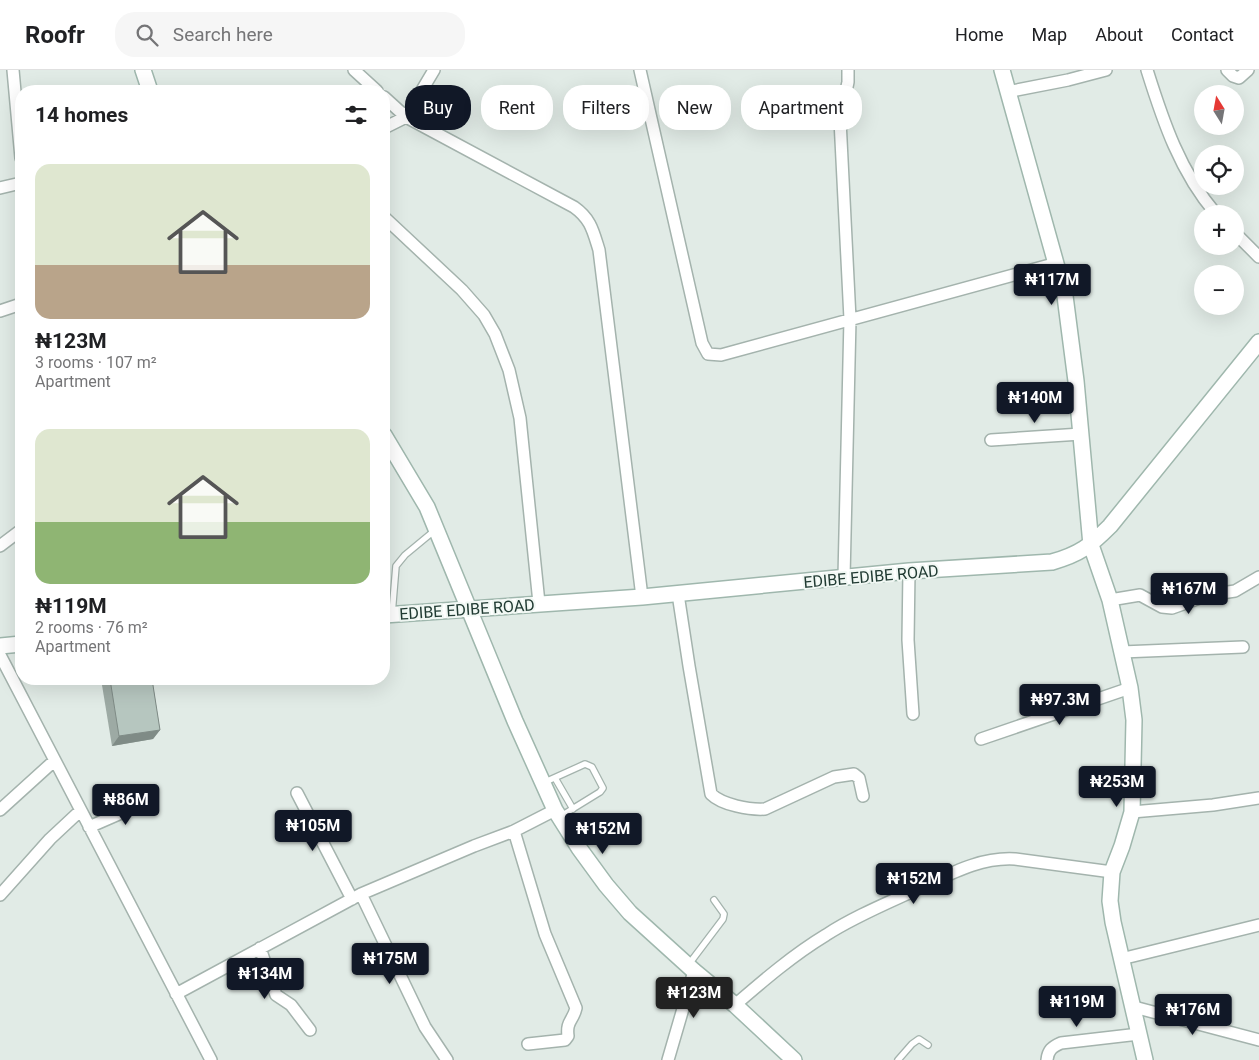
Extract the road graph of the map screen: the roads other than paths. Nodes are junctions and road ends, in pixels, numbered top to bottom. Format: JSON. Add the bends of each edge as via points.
{"nodes":[{"id":1,"x":13,"y":70,"type":"edge"},
{"id":2,"x":143,"y":70,"type":"edge"},
{"id":3,"x":354,"y":70,"type":"edge"},
{"id":4,"x":434,"y":70,"type":"edge"},
{"id":5,"x":640,"y":70,"type":"edge"},
{"id":6,"x":848,"y":70,"type":"edge"},
{"id":7,"x":1002,"y":70,"type":"edge"},
{"id":8,"x":1106,"y":70,"type":"edge"},
{"id":9,"x":1147,"y":70,"type":"edge"},
{"id":10,"x":1227,"y":70,"type":"edge"},
{"id":11,"x":1248,"y":70,"type":"edge"},
{"id":12,"x":148,"y":85,"type":"edge"},
{"id":13,"x":370,"y":85,"type":"edge"},
{"id":14,"x":425,"y":85,"type":"edge"},
{"id":15,"x":15,"y":92,"type":"edge"},
{"id":16,"x":1007,"y":92,"type":"junction"},
{"id":17,"x":390,"y":102,"type":"edge"},
{"id":18,"x":405,"y":116,"type":"edge"},
{"id":19,"x":405,"y":118,"type":"edge"},
{"id":20,"x":390,"y":125,"type":"edge"},
{"id":21,"x":430,"y":130,"type":"edge"},
{"id":22,"x":15,"y":184,"type":"edge"},
{"id":23,"x":0,"y":188,"type":"edge"},
{"id":24,"x":1209,"y":205,"type":"edge"},
{"id":25,"x":390,"y":223,"type":"edge"},
{"id":26,"x":1244,"y":242,"type":"edge"},
{"id":27,"x":1259,"y":257,"type":"edge"},
{"id":28,"x":1057,"y":263,"type":"junction"},
{"id":29,"x":15,"y":306,"type":"edge"},
{"id":30,"x":0,"y":312,"type":"edge"},
{"id":31,"x":850,"y":319,"type":"junction"},
{"id":32,"x":1259,"y":342,"type":"edge"},
{"id":33,"x":1081,"y":434,"type":"junction"},
{"id":34,"x":991,"y":440,"type":"dead end"},
{"id":35,"x":390,"y":444,"type":"edge"},
{"id":36,"x":436,"y":529,"type":"junction"},
{"id":37,"x":15,"y":535,"type":"edge"},
{"id":38,"x":1091,"y":545,"type":"junction"},
{"id":39,"x":0,"y":546,"type":"edge"},
{"id":40,"x":909,"y":572,"type":"junction"},
{"id":41,"x":844,"y":577,"type":"junction"},
{"id":42,"x":1259,"y":577,"type":"edge"},
{"id":43,"x":678,"y":594,"type":"junction"},
{"id":44,"x":642,"y":597,"type":"junction"},
{"id":45,"x":1110,"y":600,"type":"junction"},
{"id":46,"x":390,"y":603,"type":"edge"},
{"id":47,"x":539,"y":603,"type":"junction"},
{"id":48,"x":467,"y":608,"type":"junction"},
{"id":49,"x":390,"y":615,"type":"edge"},
{"id":50,"x":15,"y":645,"type":"edge"},
{"id":51,"x":0,"y":646,"type":"edge"},
{"id":52,"x":1244,"y":647,"type":"dead end"},
{"id":53,"x":1122,"y":652,"type":"junction"},
{"id":54,"x":0,"y":655,"type":"edge"},
{"id":55,"x":15,"y":684,"type":"edge"},
{"id":56,"x":15,"y":685,"type":"edge"},
{"id":57,"x":1130,"y":688,"type":"junction"},
{"id":58,"x":913,"y":714,"type":"dead end"},
{"id":59,"x":981,"y":739,"type":"dead end"},
{"id":60,"x":54,"y":761,"type":"junction"},
{"id":61,"x":549,"y":781,"type":"junction"},
{"id":62,"x":297,"y":793,"type":"dead end"},
{"id":63,"x":864,"y":796,"type":"dead end"},
{"id":64,"x":1259,"y":798,"type":"edge"},
{"id":65,"x":151,"y":800,"type":"dead end"},
{"id":66,"x":573,"y":808,"type":"junction"},
{"id":67,"x":0,"y":810,"type":"edge"},
{"id":68,"x":80,"y":811,"type":"junction"},
{"id":69,"x":1132,"y":812,"type":"junction"},
{"id":70,"x":557,"y":813,"type":"junction"},
{"id":71,"x":89,"y":827,"type":"junction"},
{"id":72,"x":514,"y":831,"type":"junction"},
{"id":73,"x":1112,"y":872,"type":"junction"},
{"id":74,"x":0,"y":894,"type":"edge"},
{"id":75,"x":356,"y":897,"type":"junction"},
{"id":76,"x":714,"y":900,"type":"dead end"},
{"id":77,"x":1259,"y":925,"type":"edge"},
{"id":78,"x":260,"y":948,"type":"junction"},
{"id":79,"x":1121,"y":959,"type":"junction"},
{"id":80,"x":691,"y":969,"type":"junction"},
{"id":81,"x":176,"y":994,"type":"junction"},
{"id":82,"x":735,"y":1004,"type":"junction"},
{"id":83,"x":1134,"y":1007,"type":"junction"},
{"id":84,"x":310,"y":1030,"type":"dead end"},
{"id":85,"x":1139,"y":1034,"type":"junction"},
{"id":86,"x":1259,"y":1040,"type":"edge"},
{"id":87,"x":528,"y":1044,"type":"dead end"},
{"id":88,"x":928,"y":1045,"type":"dead end"},
{"id":89,"x":211,"y":1060,"type":"edge"},
{"id":90,"x":447,"y":1060,"type":"edge"},
{"id":91,"x":668,"y":1060,"type":"edge"},
{"id":92,"x":794,"y":1060,"type":"edge"},
{"id":93,"x":898,"y":1060,"type":"edge"},
{"id":94,"x":1047,"y":1060,"type":"edge"},
{"id":95,"x":1145,"y":1060,"type":"edge"}],
"edges":[{"from":1,"to":15,"type":"street"},
{"from":2,"to":12,"type":"street"},
{"from":3,"to":13,"type":"street"},
{"from":4,"to":14,"type":"street"},
{"from":5,"to":31,"type":"street","via":[[702,344],[708,354],[721,355]]},
{"from":6,"to":31,"type":"street","via":[[840,120]]},
{"from":7,"to":16,"type":"street"},
{"from":8,"to":16,"type":"street"},
{"from":9,"to":24,"type":"street","via":[[1174,146]]},
{"from":10,"to":11,"type":"street","via":[[1239,78]]},
{"from":16,"to":28,"type":"street"},
{"from":17,"to":18,"type":"street"},
{"from":19,"to":20,"type":"street"},
{"from":21,"to":44,"type":"street","via":[[574,207],[590,224],[599,250]]},
{"from":22,"to":23,"type":"street"},
{"from":25,"to":47,"type":"street","via":[[462,290],[484,315],[495,334],[509,370],[520,418]]},
{"from":26,"to":27,"type":"street"},
{"from":28,"to":31,"type":"street"},
{"from":28,"to":33,"type":"street","via":[[1066,296]]},
{"from":29,"to":30,"type":"street"},
{"from":31,"to":41,"type":"street"},
{"from":32,"to":38,"type":"street","name":"EDIBE EDIBE ROAD","via":[[1139,491]]},
{"from":33,"to":34,"type":"street"},
{"from":33,"to":38,"type":"street"},
{"from":35,"to":36,"type":"street"},
{"from":36,"to":46,"type":"lane","via":[[396,566]]},
{"from":36,"to":48,"type":"street"},
{"from":37,"to":39,"type":"street"},
{"from":38,"to":40,"type":"street","name":"EDIBE EDIBE ROAD","via":[[1070,557],[1052,562]]},
{"from":38,"to":45,"type":"street"},
{"from":40,"to":41,"type":"street","name":"EDIBE EDIBE ROAD"},
{"from":40,"to":58,"type":"street","via":[[908,640]]},
{"from":41,"to":43,"type":"street","name":"EDIBE EDIBE ROAD"},
{"from":42,"to":45,"type":"street","via":[[1235,591],[1208,595],[1172,608],[1162,607],[1140,595]]},
{"from":43,"to":44,"type":"street","name":"EDIBE EDIBE ROAD"},
{"from":43,"to":63,"type":"street","via":[[711,794],[717,800],[765,810],[834,777],[854,774],[859,778]]},
{"from":44,"to":47,"type":"street","name":"EDIBE EDIBE ROAD"},
{"from":45,"to":53,"type":"street"},
{"from":47,"to":48,"type":"street","name":"EDIBE EDIBE ROAD"},
{"from":48,"to":49,"type":"street","name":"EDIBE EDIBE ROAD"},
{"from":48,"to":61,"type":"street","via":[[511,712]]},
{"from":50,"to":51,"type":"street"},
{"from":52,"to":53,"type":"street"},
{"from":53,"to":57,"type":"street"},
{"from":54,"to":55,"type":"street"},
{"from":56,"to":60,"type":"street"},
{"from":57,"to":59,"type":"street"},
{"from":57,"to":69,"type":"street","via":[[1134,720]]},
{"from":60,"to":67,"type":"street"},
{"from":60,"to":68,"type":"street"},
{"from":61,"to":66,"type":"lane"},
{"from":61,"to":66,"type":"lane","via":[[585,764],[592,767],[603,788]]},
{"from":61,"to":70,"type":"street"},
{"from":62,"to":75,"type":"street"},
{"from":64,"to":69,"type":"street"},
{"from":65,"to":71,"type":"street"},
{"from":66,"to":70,"type":"lane"},
{"from":68,"to":71,"type":"street"},
{"from":68,"to":74,"type":"street"},
{"from":69,"to":73,"type":"street"},
{"from":70,"to":72,"type":"street"},
{"from":70,"to":80,"type":"street","via":[[606,885],[630,913]]},
{"from":71,"to":81,"type":"street"},
{"from":72,"to":75,"type":"street"},
{"from":72,"to":87,"type":"street","via":[[545,934],[576,1008],[565,1040]]},
{"from":73,"to":79,"type":"street","via":[[1110,901]]},
{"from":73,"to":82,"type":"street","via":[[1015,859],[985,861],[955,872],[828,934]]},
{"from":75,"to":78,"type":"street"},
{"from":75,"to":90,"type":"street","via":[[425,1027]]},
{"from":76,"to":80,"type":"lane","via":[[724,914],[723,919]]},
{"from":77,"to":79,"type":"street"},
{"from":78,"to":81,"type":"street"},
{"from":78,"to":84,"type":"street","via":[[276,995],[292,1005]]},
{"from":79,"to":83,"type":"street"},
{"from":80,"to":82,"type":"street"},
{"from":80,"to":91,"type":"street"},
{"from":81,"to":89,"type":"street"},
{"from":82,"to":92,"type":"street"},
{"from":83,"to":85,"type":"street"},
{"from":83,"to":86,"type":"street"},
{"from":85,"to":94,"type":"street","via":[[1061,1043],[1053,1046]]},
{"from":85,"to":95,"type":"street"},
{"from":88,"to":93,"type":"lane","via":[[919,1039]]}]}
